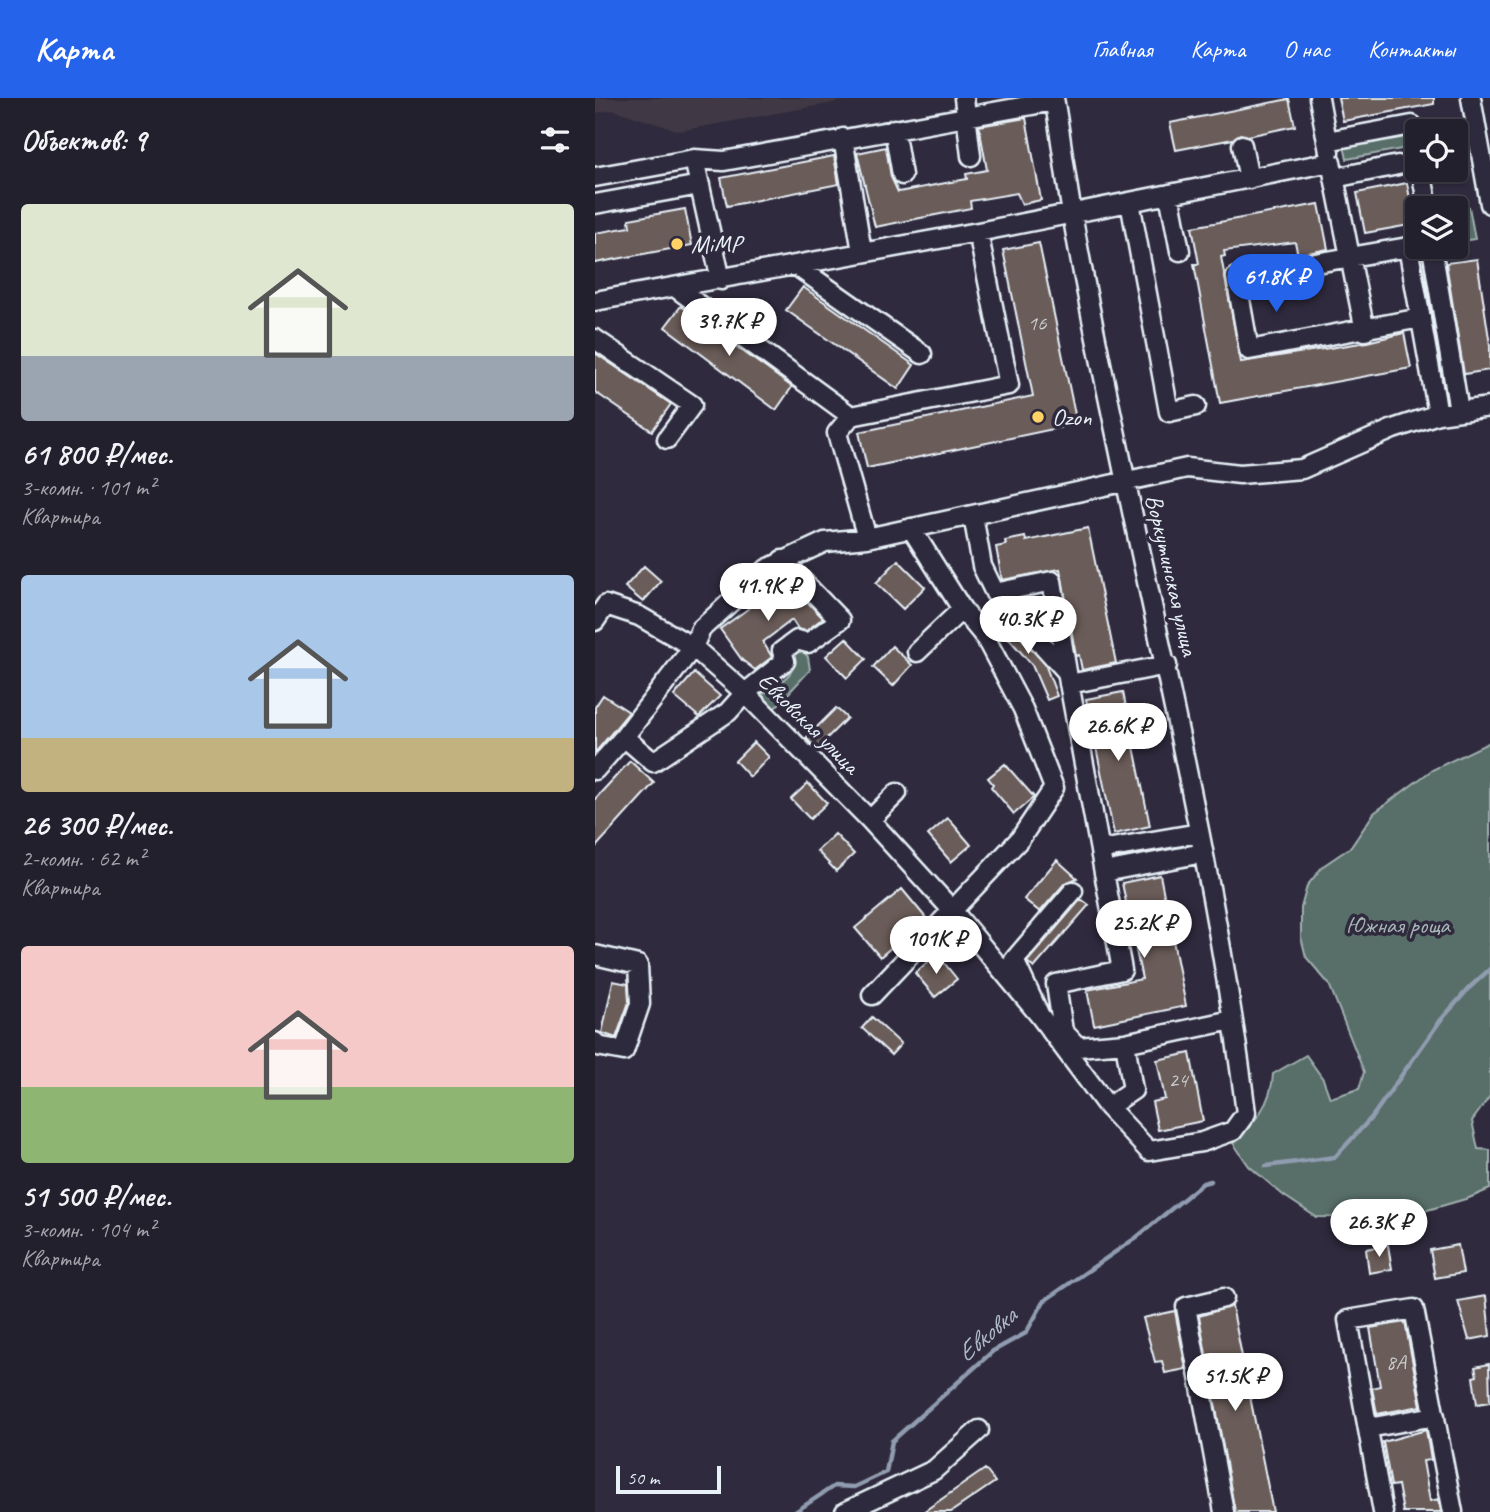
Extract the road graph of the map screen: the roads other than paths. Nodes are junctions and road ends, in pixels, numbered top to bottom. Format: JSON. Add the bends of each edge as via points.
{"nodes":[{"id":1,"x":964,"y":98,"type":"edge"},
{"id":2,"x":1319,"y":98,"type":"edge"},
{"id":3,"x":1471,"y":98,"type":"edge"},
{"id":4,"x":1054,"y":100,"type":"edge"},
{"id":5,"x":968,"y":117,"type":"junction"},
{"id":6,"x":1405,"y":126,"type":"edge"},
{"id":7,"x":894,"y":129,"type":"junction"},
{"id":8,"x":1481,"y":129,"type":"edge"},
{"id":9,"x":843,"y":138,"type":"junction"},
{"id":10,"x":1327,"y":141,"type":"junction"},
{"id":11,"x":1242,"y":145,"type":"dead end"},
{"id":12,"x":971,"y":156,"type":"dead end"},
{"id":13,"x":694,"y":159,"type":"junction"},
{"id":14,"x":1398,"y":165,"type":"dead end"},
{"id":15,"x":1333,"y":170,"type":"junction"},
{"id":16,"x":902,"y":175,"type":"dead end"},
{"id":17,"x":595,"y":177,"type":"edge"},
{"id":18,"x":1249,"y":178,"type":"junction"},
{"id":19,"x":700,"y":185,"type":"junction"},
{"id":20,"x":1169,"y":194,"type":"junction"},
{"id":21,"x":1130,"y":202,"type":"junction"},
{"id":22,"x":595,"y":204,"type":"edge"},
{"id":23,"x":1490,"y":204,"type":"edge"},
{"id":24,"x":1072,"y":214,"type":"junction"},
{"id":25,"x":978,"y":232,"type":"junction"},
{"id":26,"x":862,"y":251,"type":"junction"},
{"id":27,"x":1180,"y":251,"type":"dead end"},
{"id":28,"x":1350,"y":257,"type":"junction"},
{"id":29,"x":1434,"y":259,"type":"edge"},
{"id":30,"x":795,"y":265,"type":"junction"},
{"id":31,"x":722,"y":280,"type":"junction"},
{"id":32,"x":675,"y":288,"type":"junction"},
{"id":33,"x":595,"y":301,"type":"edge"},
{"id":34,"x":1421,"y":318,"type":"junction"},
{"id":35,"x":1365,"y":331,"type":"junction"},
{"id":36,"x":595,"y":339,"type":"edge"},
{"id":37,"x":922,"y":354,"type":"dead end"},
{"id":38,"x":1196,"y":407,"type":"dead end"},
{"id":39,"x":1490,"y":407,"type":"edge"},
{"id":40,"x":1459,"y":411,"type":"junction"},
{"id":41,"x":1438,"y":414,"type":"junction"},
{"id":42,"x":851,"y":416,"type":"junction"},
{"id":43,"x":667,"y":439,"type":"dead end"},
{"id":44,"x":1125,"y":481,"type":"junction"},
{"id":45,"x":973,"y":515,"type":"junction"},
{"id":46,"x":911,"y":528,"type":"junction"},
{"id":47,"x":867,"y":538,"type":"junction"},
{"id":48,"x":782,"y":560,"type":"junction"},
{"id":49,"x":995,"y":593,"type":"junction"},
{"id":50,"x":962,"y":609,"type":"junction"},
{"id":51,"x":595,"y":621,"type":"edge"},
{"id":52,"x":693,"y":647,"type":"junction"},
{"id":53,"x":917,"y":652,"type":"dead end"},
{"id":54,"x":1167,"y":665,"type":"junction"},
{"id":55,"x":1068,"y":678,"type":"junction"},
{"id":56,"x":745,"y":693,"type":"junction"},
{"id":57,"x":624,"y":737,"type":"junction"},
{"id":58,"x":595,"y":771,"type":"edge"},
{"id":59,"x":897,"y":793,"type":"dead end"},
{"id":60,"x":870,"y":820,"type":"junction"},
{"id":61,"x":1199,"y":833,"type":"junction"},
{"id":62,"x":1100,"y":850,"type":"junction"},
{"id":63,"x":1203,"y":853,"type":"junction"},
{"id":64,"x":1104,"y":873,"type":"junction"},
{"id":65,"x":1073,"y":891,"type":"dead end"},
{"id":66,"x":952,"y":910,"type":"junction"},
{"id":67,"x":595,"y":955,"type":"edge"},
{"id":68,"x":872,"y":995,"type":"dead end"},
{"id":69,"x":1040,"y":1016,"type":"junction"},
{"id":70,"x":1232,"y":1020,"type":"junction"},
{"id":71,"x":595,"y":1042,"type":"edge"},
{"id":72,"x":1125,"y":1043,"type":"junction"},
{"id":73,"x":1075,"y":1053,"type":"junction"},
{"id":74,"x":1108,"y":1107,"type":"junction"},
{"id":75,"x":1224,"y":1298,"type":"dead end"},
{"id":76,"x":1435,"y":1416,"type":"junction"},
{"id":77,"x":1368,"y":1427,"type":"junction"},
{"id":78,"x":979,"y":1430,"type":"dead end"},
{"id":79,"x":845,"y":1512,"type":"edge"},
{"id":80,"x":1224,"y":1512,"type":"edge"},
{"id":81,"x":1383,"y":1512,"type":"edge"},
{"id":82,"x":1453,"y":1512,"type":"edge"}],
"edges":[{"from":1,"to":5,"type":"street"},
{"from":2,"to":10,"type":"street"},
{"from":3,"to":8,"type":"street"},
{"from":4,"to":5,"type":"street"},
{"from":4,"to":24,"type":"street","name":"Воркутинская улица"},
{"from":5,"to":7,"type":"street"},
{"from":5,"to":12,"type":"street"},
{"from":6,"to":10,"type":"street"},
{"from":7,"to":9,"type":"street"},
{"from":7,"to":16,"type":"street"},
{"from":8,"to":23,"type":"street"},
{"from":9,"to":13,"type":"street","via":[[724,161]]},
{"from":9,"to":26,"type":"street"},
{"from":10,"to":15,"type":"street"},
{"from":11,"to":18,"type":"street"},
{"from":13,"to":17,"type":"street"},
{"from":13,"to":19,"type":"street"},
{"from":14,"to":15,"type":"street"},
{"from":15,"to":18,"type":"street"},
{"from":15,"to":28,"type":"street"},
{"from":18,"to":20,"type":"street"},
{"from":19,"to":22,"type":"street"},
{"from":19,"to":31,"type":"street"},
{"from":20,"to":21,"type":"street"},
{"from":20,"to":27,"type":"street"},
{"from":21,"to":24,"type":"street"},
{"from":21,"to":38,"type":"street","via":[[1169,412]]},
{"from":24,"to":25,"type":"street"},
{"from":24,"to":44,"type":"street","name":"Воркутинская улица"},
{"from":25,"to":26,"type":"street"},
{"from":25,"to":42,"type":"street","via":[[1009,384]]},
{"from":26,"to":30,"type":"street"},
{"from":28,"to":34,"type":"street","via":[[1408,247]]},
{"from":28,"to":35,"type":"street"},
{"from":28,"to":35,"type":"street","via":[[1236,277],[1249,350]]},
{"from":29,"to":40,"type":"street"},
{"from":30,"to":31,"type":"street"},
{"from":30,"to":37,"type":"street"},
{"from":31,"to":32,"type":"street"},
{"from":32,"to":33,"type":"street"},
{"from":32,"to":42,"type":"street"},
{"from":34,"to":35,"type":"street"},
{"from":34,"to":41,"type":"street"},
{"from":36,"to":43,"type":"street","via":[[692,405]]},
{"from":39,"to":40,"type":"street"},
{"from":40,"to":41,"type":"street"},
{"from":41,"to":44,"type":"street","via":[[1302,469],[1240,474],[1187,468]]},
{"from":42,"to":47,"type":"street","via":[[837,433]]},
{"from":44,"to":45,"type":"street"},
{"from":44,"to":54,"type":"street","name":"Воркутинская улица"},
{"from":45,"to":46,"type":"street"},
{"from":45,"to":49,"type":"street","via":[[982,566]]},
{"from":46,"to":47,"type":"street"},
{"from":46,"to":50,"type":"street"},
{"from":47,"to":48,"type":"street","via":[[825,542]]},
{"from":48,"to":52,"type":"street","via":[[701,629]]},
{"from":48,"to":56,"type":"street","via":[[840,620],[808,643],[797,640],[782,651],[785,661]]},
{"from":49,"to":55,"type":"street"},
{"from":49,"to":55,"type":"street","via":[[1052,581]]},
{"from":50,"to":53,"type":"street"},
{"from":50,"to":66,"type":"street","via":[[985,637],[1023,709],[1054,788],[1020,839]]},
{"from":51,"to":52,"type":"street","name":"Евковская улица","via":[[606,605],[639,616]]},
{"from":52,"to":56,"type":"street","name":"Евковская улица"},
{"from":52,"to":57,"type":"street"},
{"from":54,"to":55,"type":"street"},
{"from":54,"to":61,"type":"street","name":"Воркутинская улица"},
{"from":55,"to":62,"type":"street"},
{"from":56,"to":57,"type":"street","via":[[728,712],[653,762]]},
{"from":56,"to":60,"type":"street","name":"Евковская улица"},
{"from":57,"to":58,"type":"street"},
{"from":59,"to":60,"type":"street"},
{"from":60,"to":66,"type":"street","name":"Евковская улица"},
{"from":61,"to":62,"type":"street"},
{"from":61,"to":63,"type":"street","name":"Воркутинская улица"},
{"from":62,"to":64,"type":"street"},
{"from":63,"to":64,"type":"street"},
{"from":63,"to":70,"type":"street","name":"Воркутинская улица"},
{"from":64,"to":73,"type":"street","via":[[1122,970],[1056,984],[1063,1031]]},
{"from":65,"to":69,"type":"street","via":[[1014,960]]},
{"from":66,"to":68,"type":"street"},
{"from":66,"to":69,"type":"street","name":"Евковская улица"},
{"from":67,"to":71,"type":"street","via":[[638,965],[640,1004],[624,1051]]},
{"from":69,"to":73,"type":"street"},
{"from":70,"to":72,"type":"street"},
{"from":70,"to":74,"type":"street","name":"Воркутинская улица","via":[[1246,1113],[1233,1130],[1202,1142],[1149,1152]]},
{"from":72,"to":73,"type":"street"},
{"from":72,"to":74,"type":"street","via":[[1133,1090]]},
{"from":73,"to":74,"type":"street"},
{"from":75,"to":80,"type":"street","via":[[1186,1307]]},
{"from":76,"to":77,"type":"street"},
{"from":76,"to":77,"type":"street","via":[[1414,1309],[1358,1318],[1348,1320]]},
{"from":76,"to":82,"type":"street"},
{"from":77,"to":81,"type":"street"},
{"from":78,"to":79,"type":"street","via":[[933,1470]]}]}
